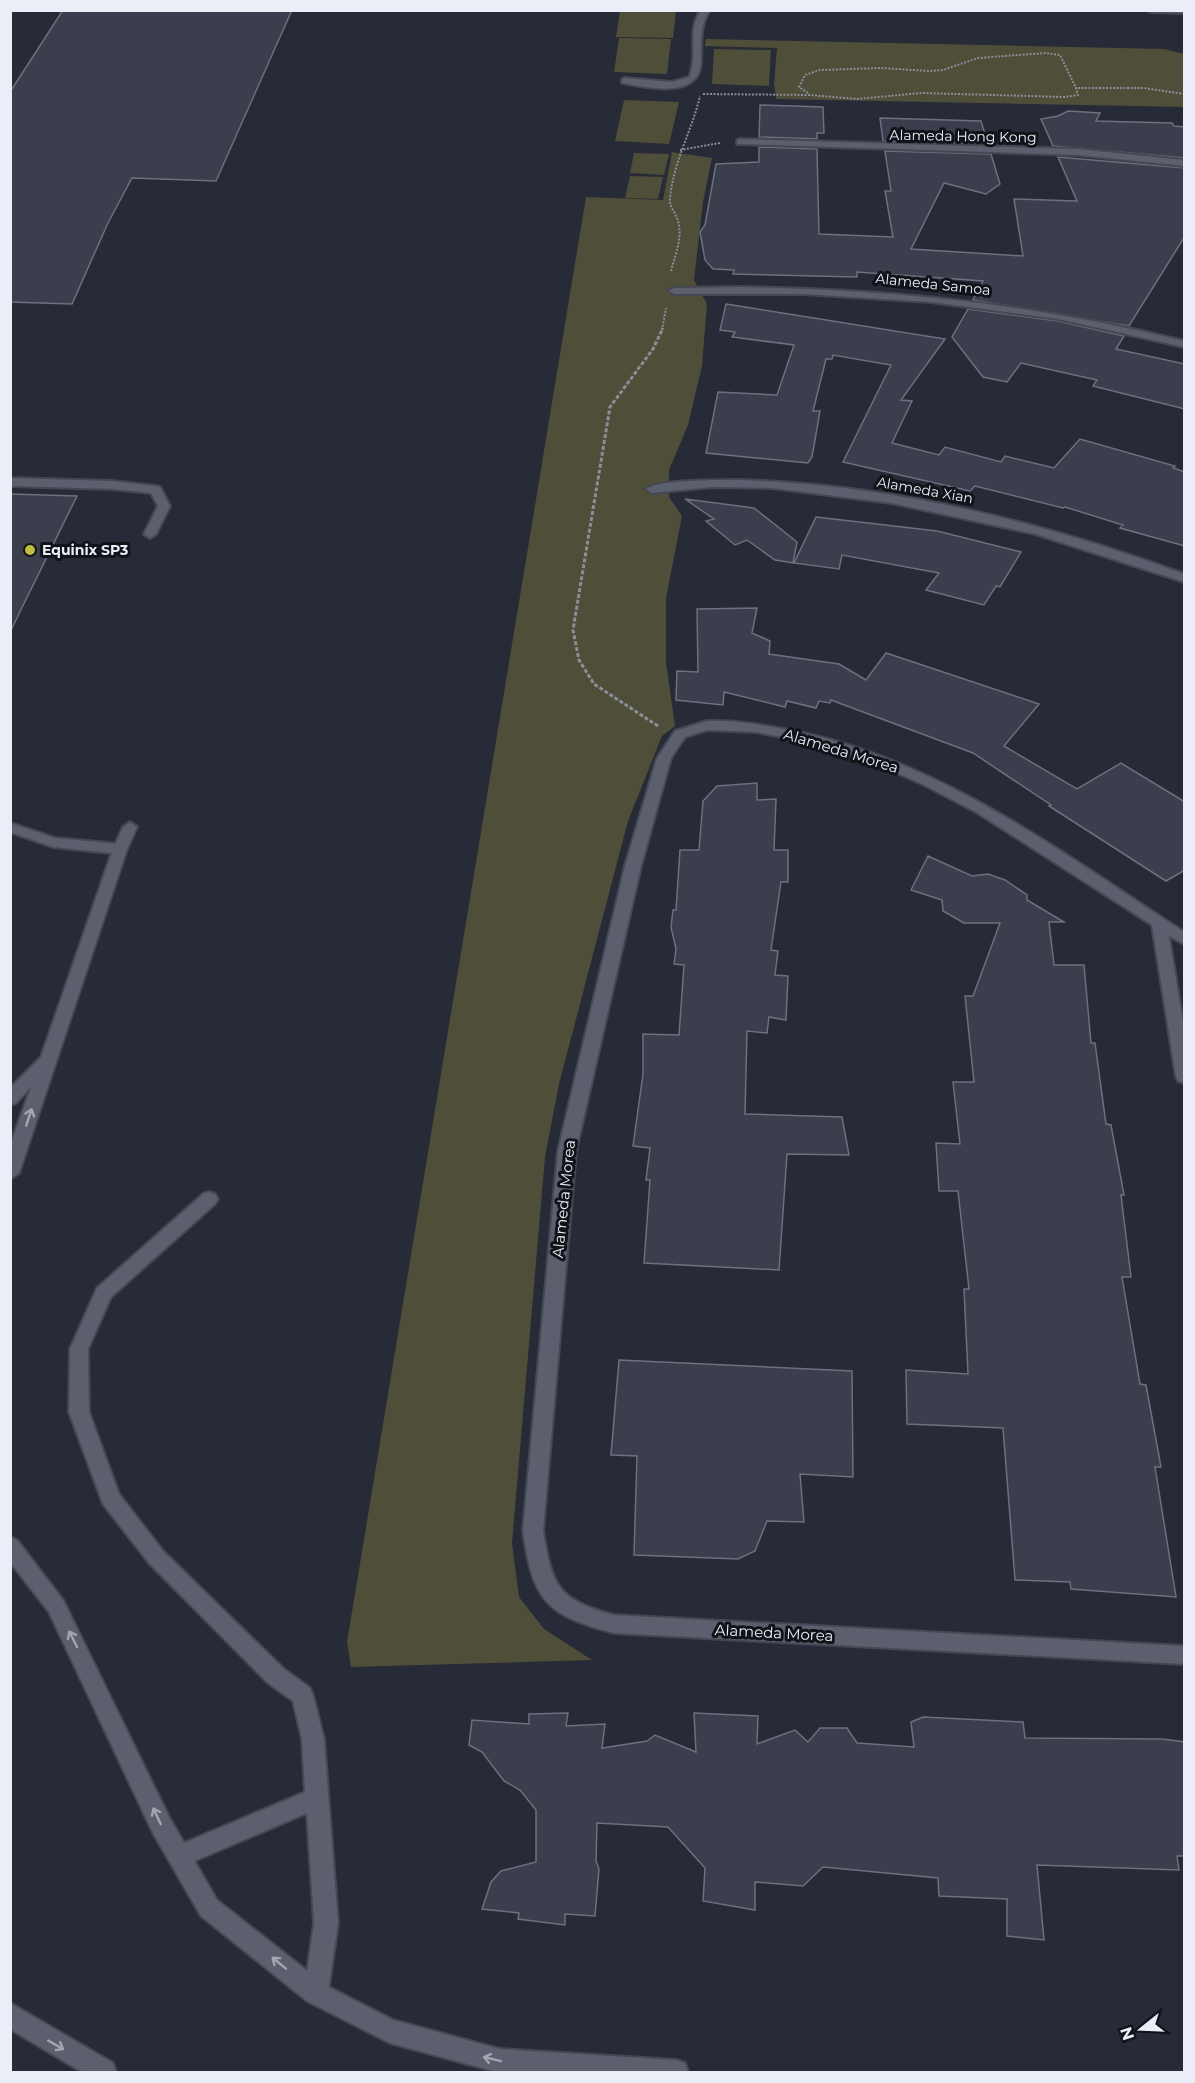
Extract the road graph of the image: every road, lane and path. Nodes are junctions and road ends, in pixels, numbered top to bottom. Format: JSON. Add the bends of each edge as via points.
{"nodes":[{"id":1,"x":706,"y":10,"type":"edge"},
{"id":2,"x":1151,"y":10,"type":"edge"},
{"id":3,"x":1185,"y":11,"type":"edge"},
{"id":4,"x":625,"y":81,"type":"dead end"},
{"id":5,"x":799,"y":87,"type":"junction"},
{"id":6,"x":1076,"y":88,"type":"junction"},
{"id":7,"x":1185,"y":94,"type":"edge"},
{"id":8,"x":810,"y":95,"type":"junction"},
{"id":9,"x":788,"y":96,"type":"junction"},
{"id":10,"x":740,"y":142,"type":"joint"},
{"id":11,"x":680,"y":150,"type":"junction"},
{"id":12,"x":1185,"y":163,"type":"edge"},
{"id":13,"x":669,"y":280,"type":"dead end"},
{"id":14,"x":674,"y":291,"type":"dead end"},
{"id":15,"x":666,"y":303,"type":"dead end"},
{"id":16,"x":1185,"y":344,"type":"edge"},
{"id":17,"x":10,"y":482,"type":"edge"},
{"id":18,"x":652,"y":489,"type":"dead end"},
{"id":19,"x":150,"y":534,"type":"dead end"},
{"id":20,"x":1185,"y":578,"type":"edge"},
{"id":21,"x":676,"y":738,"type":"junction"},
{"id":22,"x":10,"y":827,"type":"edge"},
{"id":23,"x":130,"y":827,"type":"dead end"},
{"id":24,"x":120,"y":849,"type":"junction"},
{"id":25,"x":1159,"y":922,"type":"junction"},
{"id":26,"x":1185,"y":939,"type":"edge"},
{"id":27,"x":49,"y":1057,"type":"junction"},
{"id":28,"x":1185,"y":1077,"type":"edge"},
{"id":29,"x":10,"y":1099,"type":"edge"},
{"id":30,"x":10,"y":1173,"type":"edge"},
{"id":31,"x":209,"y":1198,"type":"dead end"},
{"id":32,"x":10,"y":1546,"type":"edge"},
{"id":33,"x":1185,"y":1654,"type":"edge"},
{"id":34,"x":318,"y":1797,"type":"junction"},
{"id":35,"x":180,"y":1856,"type":"junction"},
{"id":36,"x":316,"y":1993,"type":"junction"},
{"id":37,"x":10,"y":2015,"type":"edge"},
{"id":38,"x":104,"y":2073,"type":"edge"},
{"id":39,"x":676,"y":2073,"type":"edge"}],
"edges":[{"from":1,"to":4,"type":"street","via":[[696,23],[695,78],[671,85]]},
{"from":2,"to":3,"type":"street"},
{"from":5,"to":6,"type":"path","via":[[805,75],[820,70],[936,70],[978,58],[1046,53],[1060,55]]},
{"from":5,"to":8,"type":"path"},
{"from":5,"to":9,"type":"path"},
{"from":6,"to":7,"type":"path","via":[[1165,89]]},
{"from":6,"to":8,"type":"path","via":[[1078,95],[1065,97],[921,93],[857,99]]},
{"from":8,"to":9,"type":"path"},
{"from":9,"to":11,"type":"path","via":[[700,95]]},
{"from":10,"to":11,"type":"path"},
{"from":10,"to":12,"type":"street","name":"Alameda Hong Kong","via":[[1078,152]]},
{"from":11,"to":13,"type":"path","via":[[669,202],[680,235]]},
{"from":14,"to":16,"type":"street","name":"Alameda Samoa","via":[[796,290],[922,297],[1058,315]]},
{"from":15,"to":21,"type":"path","via":[[663,334],[618,389],[610,407],[573,630],[579,660],[594,684]]},
{"from":17,"to":19,"type":"street","via":[[156,490],[164,506]]},
{"from":18,"to":20,"type":"street","name":"Alameda Xian","via":[[737,481],[900,500],[1032,527]]},
{"from":21,"to":25,"type":"street","name":"Alameda Morea","via":[[700,727],[743,726],[804,736],[887,763],[943,787]]},
{"from":21,"to":33,"type":"street","name":"Alameda Morea","via":[[664,758],[633,866],[567,1151],[533,1531],[545,1585],[588,1617],[614,1624]]},
{"from":22,"to":24,"type":"street","via":[[53,842]]},
{"from":23,"to":24,"type":"street"},
{"from":24,"to":27,"type":"street"},
{"from":25,"to":26,"type":"street","name":"Alameda Morea"},
{"from":25,"to":28,"type":"street"},
{"from":27,"to":29,"type":"street"},
{"from":30,"to":27,"type":"street","one_way":true},
{"from":31,"to":34,"type":"street","via":[[104,1293],[79,1349],[79,1412],[110,1498],[150,1549],[276,1676],[302,1695],[314,1739]]},
{"from":35,"to":32,"type":"street","one_way":true,"via":[[161,1825],[56,1605]]},
{"from":34,"to":35,"type":"street"},
{"from":34,"to":36,"type":"street","via":[[326,1923]]},
{"from":36,"to":35,"type":"street","one_way":true,"via":[[209,1908]]},
{"from":39,"to":36,"type":"street","one_way":true,"via":[[500,2061],[390,2031]]},
{"from":37,"to":38,"type":"street","one_way":true}]}
